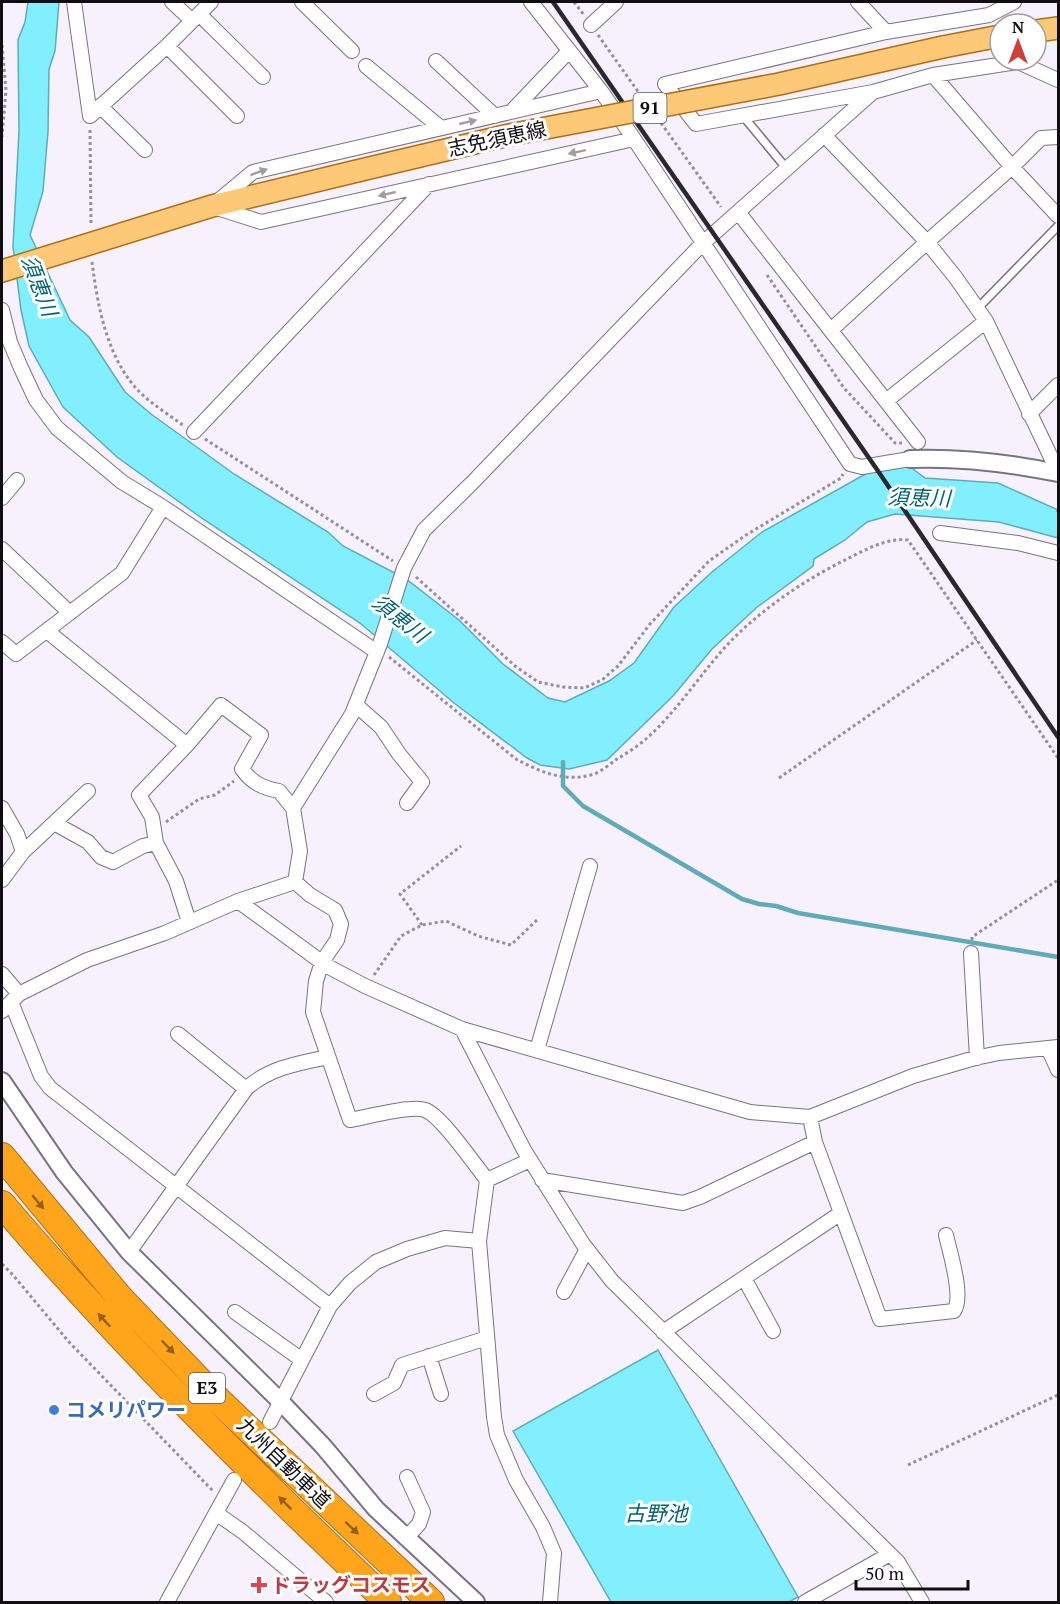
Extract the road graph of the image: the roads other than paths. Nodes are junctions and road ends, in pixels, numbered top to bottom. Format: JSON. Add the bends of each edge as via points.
{"nodes":[{"id":1,"x":74,"y":2,"type":"edge"},
{"id":2,"x":172,"y":2,"type":"edge"},
{"id":3,"x":211,"y":2,"type":"edge"},
{"id":4,"x":302,"y":2,"type":"edge"},
{"id":5,"x":531,"y":2,"type":"edge"},
{"id":6,"x":616,"y":2,"type":"edge"},
{"id":7,"x":858,"y":2,"type":"edge"},
{"id":8,"x":1014,"y":2,"type":"edge"},
{"id":9,"x":193,"y":15,"type":"junction"},
{"id":10,"x":591,"y":25,"type":"dead end"},
{"id":11,"x":886,"y":32,"type":"junction"},
{"id":12,"x":988,"y":38,"type":"edge"},
{"id":13,"x":168,"y":46,"type":"junction"},
{"id":14,"x":352,"y":51,"type":"dead end"},
{"id":15,"x":569,"y":51,"type":"junction"},
{"id":16,"x":436,"y":62,"type":"dead end"},
{"id":17,"x":366,"y":66,"type":"dead end"},
{"id":18,"x":933,"y":75,"type":"junction"},
{"id":19,"x":263,"y":77,"type":"dead end"},
{"id":20,"x":1059,"y":80,"type":"edge"},
{"id":21,"x":601,"y":91,"type":"junction"},
{"id":22,"x":873,"y":92,"type":"junction"},
{"id":23,"x":100,"y":106,"type":"junction"},
{"id":24,"x":511,"y":112,"type":"junction"},
{"id":25,"x":237,"y":116,"type":"dead end"},
{"id":26,"x":495,"y":116,"type":"junction"},
{"id":27,"x":743,"y":116,"type":"junction"},
{"id":28,"x":441,"y":128,"type":"junction"},
{"id":29,"x":824,"y":135,"type":"junction"},
{"id":30,"x":1059,"y":137,"type":"edge"},
{"id":31,"x":634,"y":139,"type":"junction"},
{"id":32,"x":145,"y":150,"type":"dead end"},
{"id":33,"x":1012,"y":167,"type":"junction"},
{"id":34,"x":787,"y":169,"type":"junction"},
{"id":35,"x":429,"y":184,"type":"junction"},
{"id":36,"x":212,"y":206,"type":"junction"},
{"id":37,"x":738,"y":212,"type":"junction"},
{"id":38,"x":1059,"y":216,"type":"edge"},
{"id":39,"x":1059,"y":226,"type":"edge"},
{"id":40,"x":927,"y":242,"type":"junction"},
{"id":41,"x":702,"y":244,"type":"junction"},
{"id":42,"x":2,"y":271,"type":"edge"},
{"id":43,"x":2,"y":310,"type":"edge"},
{"id":44,"x":981,"y":315,"type":"junction"},
{"id":45,"x":831,"y":330,"type":"junction"},
{"id":46,"x":1059,"y":385,"type":"edge"},
{"id":47,"x":886,"y":400,"type":"junction"},
{"id":48,"x":1029,"y":414,"type":"junction"},
{"id":49,"x":195,"y":432,"type":"dead end"},
{"id":50,"x":918,"y":442,"type":"dead end"},
{"id":51,"x":910,"y":459,"type":"joint"},
{"id":52,"x":1058,"y":472,"type":"edge"},
{"id":53,"x":17,"y":480,"type":"dead end"},
{"id":54,"x":2,"y":498,"type":"edge"},
{"id":55,"x":163,"y":507,"type":"junction"},
{"id":56,"x":940,"y":533,"type":"dead end"},
{"id":57,"x":2,"y":549,"type":"edge"},
{"id":58,"x":1059,"y":553,"type":"edge"},
{"id":59,"x":70,"y":613,"type":"junction"},
{"id":60,"x":47,"y":631,"type":"junction"},
{"id":61,"x":2,"y":642,"type":"edge"},
{"id":62,"x":378,"y":648,"type":"junction"},
{"id":63,"x":356,"y":705,"type":"junction"},
{"id":64,"x":187,"y":745,"type":"junction"},
{"id":65,"x":88,"y":791,"type":"dead end"},
{"id":66,"x":408,"y":803,"type":"dead end"},
{"id":67,"x":2,"y":808,"type":"edge"},
{"id":68,"x":293,"y":808,"type":"junction"},
{"id":69,"x":54,"y":823,"type":"junction"},
{"id":70,"x":156,"y":843,"type":"junction"},
{"id":71,"x":23,"y":852,"type":"junction"},
{"id":72,"x":590,"y":866,"type":"dead end"},
{"id":73,"x":2,"y":880,"type":"edge"},
{"id":74,"x":295,"y":882,"type":"junction"},
{"id":75,"x":238,"y":901,"type":"junction"},
{"id":76,"x":189,"y":922,"type":"junction"},
{"id":77,"x":971,"y":953,"type":"road end"},
{"id":78,"x":322,"y":962,"type":"junction"},
{"id":79,"x":2,"y":974,"type":"edge"},
{"id":80,"x":10,"y":1002,"type":"edge"},
{"id":81,"x":462,"y":1029,"type":"junction"},
{"id":82,"x":178,"y":1034,"type":"dead end"},
{"id":83,"x":1053,"y":1047,"type":"edge"},
{"id":84,"x":537,"y":1050,"type":"junction"},
{"id":85,"x":328,"y":1057,"type":"junction"},
{"id":86,"x":977,"y":1058,"type":"junction"},
{"id":87,"x":1059,"y":1070,"type":"edge"},
{"id":88,"x":2,"y":1081,"type":"edge"},
{"id":89,"x":246,"y":1089,"type":"junction"},
{"id":90,"x":810,"y":1117,"type":"junction"},
{"id":91,"x":815,"y":1142,"type":"junction"},
{"id":92,"x":2,"y":1156,"type":"edge"},
{"id":93,"x":530,"y":1160,"type":"junction"},
{"id":94,"x":488,"y":1180,"type":"junction"},
{"id":95,"x":542,"y":1180,"type":"junction"},
{"id":96,"x":176,"y":1186,"type":"junction"},
{"id":97,"x":2,"y":1204,"type":"edge"},
{"id":98,"x":841,"y":1213,"type":"junction"},
{"id":99,"x":946,"y":1235,"type":"dead end"},
{"id":100,"x":479,"y":1241,"type":"junction"},
{"id":101,"x":587,"y":1249,"type":"junction"},
{"id":102,"x":129,"y":1252,"type":"junction"},
{"id":103,"x":744,"y":1278,"type":"junction"},
{"id":104,"x":564,"y":1292,"type":"dead end"},
{"id":105,"x":330,"y":1306,"type":"junction"},
{"id":106,"x":235,"y":1312,"type":"dead end"},
{"id":107,"x":773,"y":1331,"type":"dead end"},
{"id":108,"x":663,"y":1332,"type":"junction"},
{"id":109,"x":488,"y":1338,"type":"junction"},
{"id":110,"x":429,"y":1356,"type":"junction"},
{"id":111,"x":302,"y":1360,"type":"junction"},
{"id":112,"x":375,"y":1394,"type":"dead end"},
{"id":113,"x":441,"y":1394,"type":"dead end"},
{"id":114,"x":280,"y":1401,"type":"junction"},
{"id":115,"x":270,"y":1422,"type":"dead end"},
{"id":116,"x":407,"y":1477,"type":"dead end"},
{"id":117,"x":234,"y":1480,"type":"dead end"},
{"id":118,"x":216,"y":1514,"type":"junction"},
{"id":119,"x":319,"y":1537,"type":"junction"},
{"id":120,"x":406,"y":1538,"type":"junction"},
{"id":121,"x":890,"y":1554,"type":"junction"},
{"id":122,"x":166,"y":1602,"type":"edge"},
{"id":123,"x":326,"y":1602,"type":"edge"},
{"id":124,"x":377,"y":1602,"type":"edge"},
{"id":125,"x":388,"y":1602,"type":"edge"},
{"id":126,"x":431,"y":1602,"type":"edge"},
{"id":127,"x":476,"y":1602,"type":"edge"},
{"id":128,"x":550,"y":1602,"type":"edge"},
{"id":129,"x":805,"y":1602,"type":"edge"},
{"id":130,"x":922,"y":1602,"type":"edge"}],
"edges":[{"from":1,"to":23,"type":"street","via":[[90,116]]},
{"from":2,"to":9,"type":"street"},
{"from":3,"to":9,"type":"street"},
{"from":4,"to":14,"type":"street"},
{"from":5,"to":15,"type":"street"},
{"from":6,"to":10,"type":"street"},
{"from":7,"to":11,"type":"street"},
{"from":8,"to":11,"type":"street","via":[[989,15]]},
{"from":9,"to":13,"type":"street"},
{"from":9,"to":19,"type":"street"},
{"from":11,"to":27,"type":"street","via":[[665,84],[696,124]]},
{"from":12,"to":36,"type":"main road","name":"志免須恵線","number":"91","bridge":true,"via":[[779,84],[509,135]]},
{"from":13,"to":23,"type":"street"},
{"from":13,"to":25,"type":"street"},
{"from":15,"to":21,"type":"street"},
{"from":15,"to":24,"type":"street"},
{"from":16,"to":26,"type":"street"},
{"from":17,"to":28,"type":"street"},
{"from":18,"to":20,"type":"street","via":[[1018,62]]},
{"from":18,"to":22,"type":"street"},
{"from":18,"to":33,"type":"street"},
{"from":21,"to":24,"type":"street"},
{"from":21,"to":31,"type":"street"},
{"from":22,"to":27,"type":"street"},
{"from":22,"to":29,"type":"street"},
{"from":23,"to":32,"type":"street"},
{"from":24,"to":26,"type":"street"},
{"from":28,"to":26,"type":"street","one_way":true},
{"from":27,"to":34,"type":"lane"},
{"from":36,"to":28,"type":"street","one_way":true,"via":[[254,172]]},
{"from":29,"to":34,"type":"street"},
{"from":29,"to":40,"type":"street"},
{"from":30,"to":33,"type":"street","via":[[1041,138]]},
{"from":31,"to":35,"type":"street","one_way":true},
{"from":31,"to":41,"type":"street"},
{"from":33,"to":38,"type":"street"},
{"from":33,"to":40,"type":"street"},
{"from":34,"to":37,"type":"street"},
{"from":35,"to":36,"type":"street","one_way":true,"via":[[261,222]]},
{"from":35,"to":49,"type":"street"},
{"from":36,"to":42,"type":"main road","name":"志免須恵線","number":"91"},
{"from":37,"to":41,"type":"street"},
{"from":37,"to":45,"type":"street"},
{"from":39,"to":44,"type":"lane"},
{"from":40,"to":44,"type":"street"},
{"from":40,"to":45,"type":"street"},
{"from":41,"to":51,"type":"street","via":[[850,464],[862,467]]},
{"from":41,"to":62,"type":"street","via":[[424,530],[404,568]]},
{"from":43,"to":55,"type":"street","via":[[21,368],[36,400],[57,428],[122,482]]},
{"from":44,"to":47,"type":"street"},
{"from":44,"to":48,"type":"street"},
{"from":45,"to":47,"type":"street"},
{"from":46,"to":48,"type":"street"},
{"from":47,"to":50,"type":"street"},
{"from":48,"to":52,"type":"street"},
{"from":51,"to":52,"type":"street","via":[[996,462]]},
{"from":53,"to":54,"type":"street"},
{"from":55,"to":59,"type":"street","via":[[122,573]]},
{"from":55,"to":62,"type":"street"},
{"from":56,"to":58,"type":"street","via":[[1018,543]]},
{"from":57,"to":59,"type":"street"},
{"from":59,"to":60,"type":"street"},
{"from":60,"to":61,"type":"street","via":[[16,654]]},
{"from":60,"to":64,"type":"street"},
{"from":62,"to":63,"type":"street"},
{"from":63,"to":66,"type":"street","via":[[381,727],[422,782]]},
{"from":63,"to":68,"type":"street"},
{"from":64,"to":68,"type":"street","via":[[221,705],[261,735],[242,770],[252,781],[279,791]]},
{"from":64,"to":70,"type":"street","via":[[139,795],[152,817]]},
{"from":65,"to":69,"type":"street"},
{"from":67,"to":71,"type":"street"},
{"from":68,"to":74,"type":"street","via":[[300,851]]},
{"from":69,"to":70,"type":"street","via":[[113,862]]},
{"from":69,"to":71,"type":"street"},
{"from":70,"to":76,"type":"street","via":[[176,881]]},
{"from":71,"to":73,"type":"street"},
{"from":72,"to":84,"type":"street"},
{"from":74,"to":75,"type":"street"},
{"from":74,"to":78,"type":"street","via":[[335,910],[341,924],[337,940]]},
{"from":75,"to":76,"type":"street"},
{"from":75,"to":78,"type":"street"},
{"from":76,"to":80,"type":"street","via":[[87,960]]},
{"from":77,"to":86,"type":"street"},
{"from":78,"to":81,"type":"street","via":[[365,986]]},
{"from":78,"to":85,"type":"street","via":[[313,1012]]},
{"from":79,"to":80,"type":"street"},
{"from":80,"to":96,"type":"street","via":[[41,1076],[50,1088]]},
{"from":81,"to":84,"type":"street"},
{"from":81,"to":93,"type":"street"},
{"from":82,"to":89,"type":"street"},
{"from":83,"to":86,"type":"street"},
{"from":83,"to":87,"type":"street"},
{"from":84,"to":90,"type":"street","via":[[750,1112]]},
{"from":85,"to":89,"type":"street","via":[[275,1070]]},
{"from":85,"to":94,"type":"street","via":[[350,1120],[424,1109],[438,1117]]},
{"from":86,"to":90,"type":"street","via":[[914,1076]]},
{"from":88,"to":102,"type":"street","via":[[64,1172]]},
{"from":89,"to":96,"type":"street"},
{"from":90,"to":91,"type":"street"},
{"from":91,"to":95,"type":"street","via":[[683,1203]]},
{"from":91,"to":98,"type":"street"},
{"from":92,"to":126,"type":"highway","name":"九州自動車道","number":"E3","one_way":true,"via":[[120,1298],[219,1401]]},
{"from":93,"to":94,"type":"street"},
{"from":93,"to":95,"type":"street"},
{"from":94,"to":100,"type":"street"},
{"from":95,"to":101,"type":"street"},
{"from":96,"to":102,"type":"street"},
{"from":96,"to":105,"type":"street"},
{"from":119,"to":97,"type":"highway","name":"九州自動車道","number":"E3","one_way":true,"via":[[64,1278]]},
{"from":98,"to":99,"type":"street","via":[[880,1319],[954,1311],[958,1293]]},
{"from":98,"to":103,"type":"street"},
{"from":100,"to":105,"type":"street","via":[[445,1238],[407,1248],[376,1262],[350,1282]]},
{"from":100,"to":109,"type":"street"},
{"from":101,"to":104,"type":"street"},
{"from":101,"to":108,"type":"street","via":[[612,1281]]},
{"from":102,"to":114,"type":"street"},
{"from":103,"to":107,"type":"street"},
{"from":103,"to":108,"type":"street"},
{"from":105,"to":111,"type":"street"},
{"from":106,"to":111,"type":"street"},
{"from":108,"to":121,"type":"street"},
{"from":109,"to":110,"type":"street"},
{"from":109,"to":128,"type":"street","via":[[497,1435],[554,1553]]},
{"from":110,"to":112,"type":"street","via":[[402,1365],[394,1383]]},
{"from":110,"to":113,"type":"street"},
{"from":111,"to":114,"type":"street"},
{"from":114,"to":115,"type":"street"},
{"from":114,"to":120,"type":"street"},
{"from":116,"to":120,"type":"street","via":[[423,1512],[419,1524]]},
{"from":117,"to":118,"type":"street"},
{"from":118,"to":122,"type":"street"},
{"from":118,"to":123,"type":"street"},
{"from":119,"to":124,"type":"highway","via":[[346,1572]]},
{"from":119,"to":125,"type":"highway","name":"九州自動車道","number":"E3"},
{"from":120,"to":127,"type":"street"},
{"from":121,"to":129,"type":"street"},
{"from":121,"to":130,"type":"street"}]}
